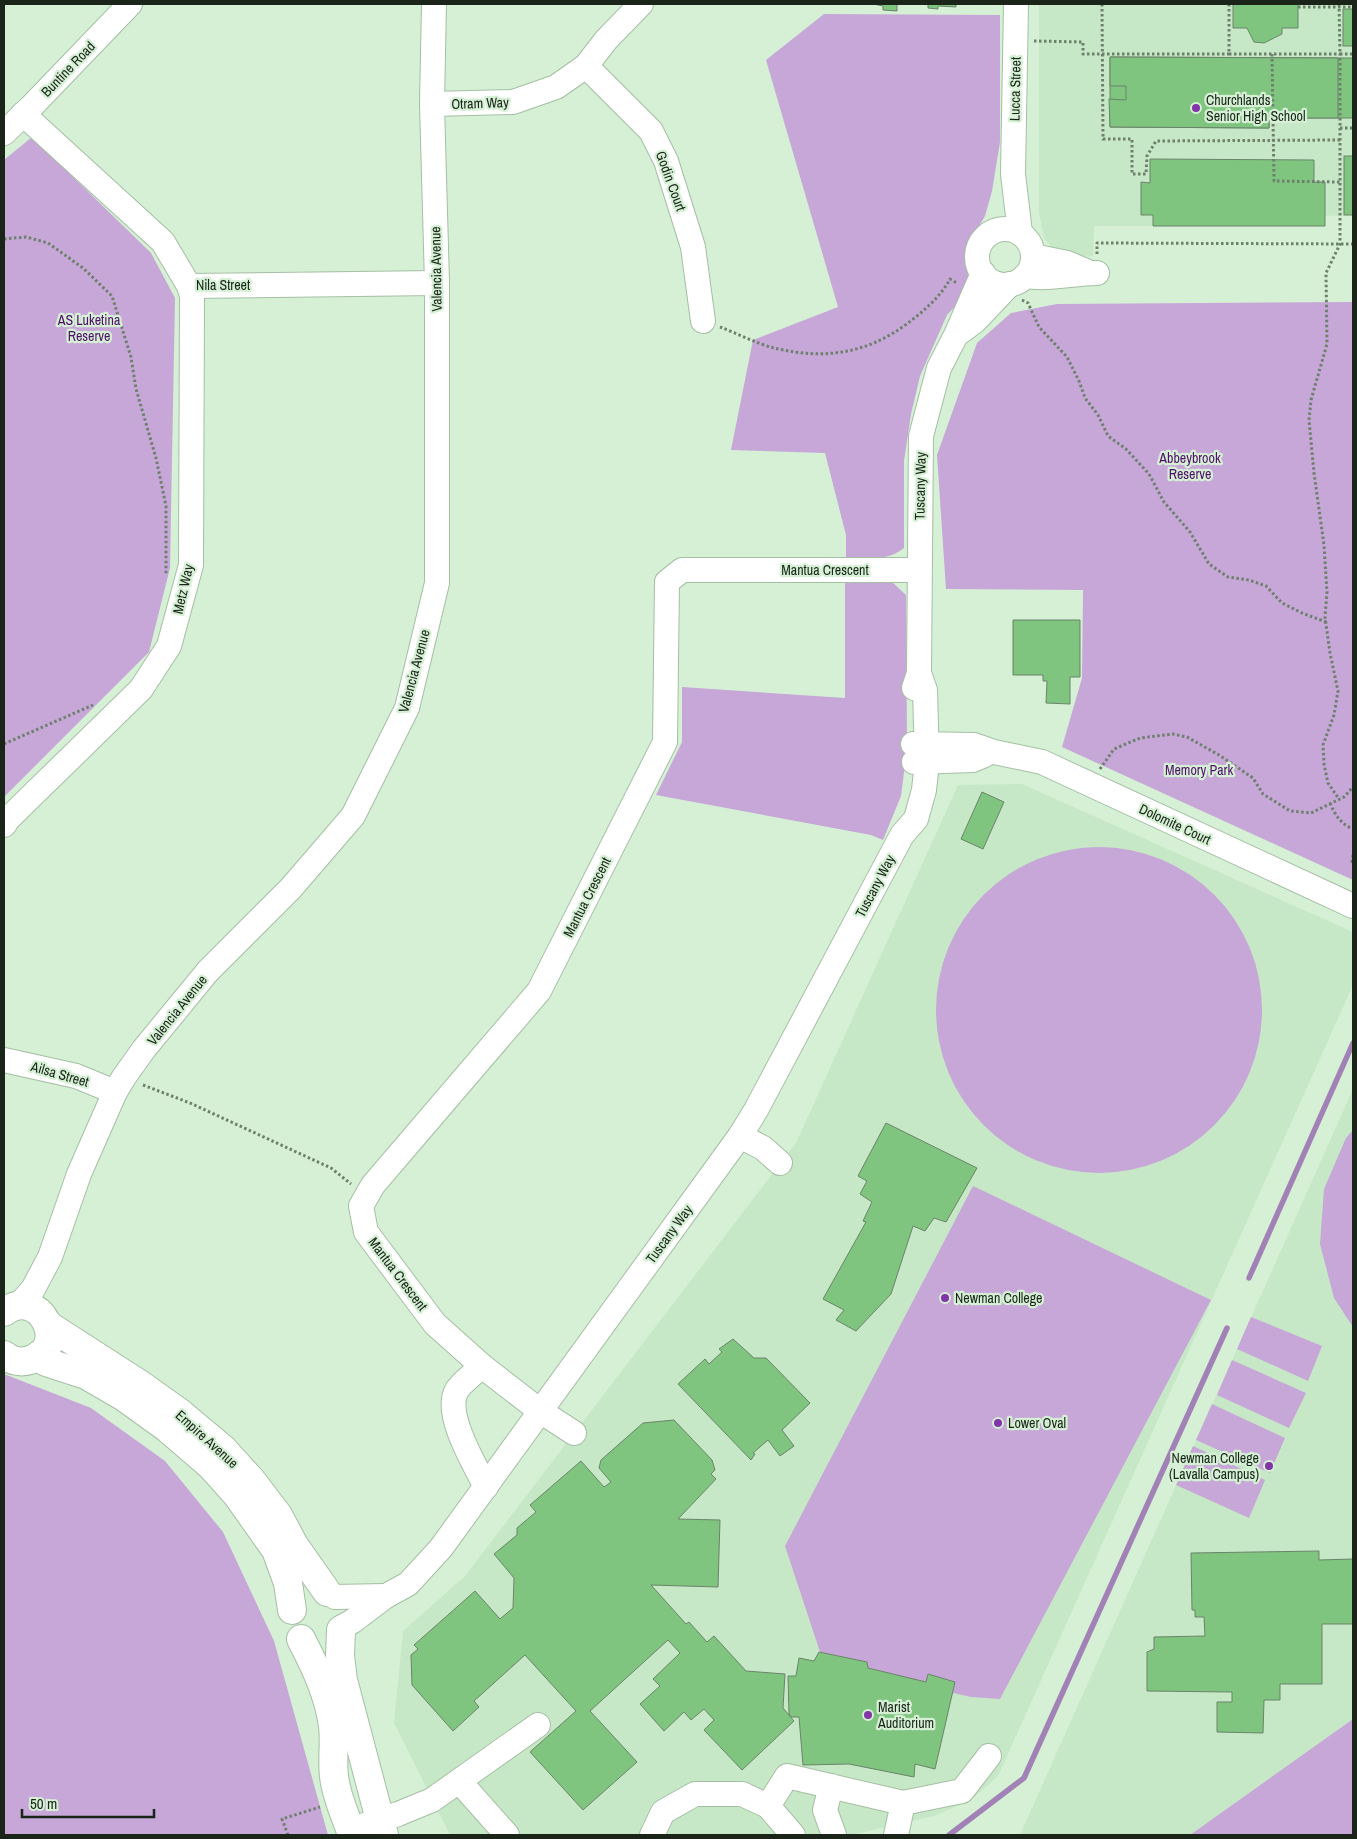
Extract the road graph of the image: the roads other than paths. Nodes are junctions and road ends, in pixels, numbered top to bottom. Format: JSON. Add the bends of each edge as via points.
{"nodes":[{"id":1,"x":130,"y":4,"type":"edge"},
{"id":2,"x":434,"y":4,"type":"edge"},
{"id":3,"x":641,"y":4,"type":"edge"},
{"id":4,"x":1016,"y":4,"type":"edge"},
{"id":5,"x":586,"y":66,"type":"junction"},
{"id":6,"x":432,"y":104,"type":"junction"},
{"id":7,"x":23,"y":114,"type":"junction"},
{"id":8,"x":4,"y":133,"type":"edge"},
{"id":9,"x":1012,"y":174,"type":"junction"},
{"id":10,"x":993,"y":231,"type":"junction"},
{"id":11,"x":1020,"y":233,"type":"junction"},
{"id":12,"x":1094,"y":269,"type":"road end"},
{"id":13,"x":1022,"y":279,"type":"junction"},
{"id":14,"x":437,"y":283,"type":"junction"},
{"id":15,"x":979,"y":284,"type":"junction"},
{"id":16,"x":189,"y":286,"type":"junction"},
{"id":17,"x":703,"y":321,"type":"road end"},
{"id":18,"x":956,"y":335,"type":"junction"},
{"id":19,"x":919,"y":570,"type":"junction"},
{"id":20,"x":920,"y":753,"type":"junction"},
{"id":21,"x":5,"y":821,"type":"edge"},
{"id":22,"x":1353,"y":906,"type":"edge"},
{"id":23,"x":4,"y":1060,"type":"edge"},
{"id":24,"x":120,"y":1085,"type":"junction"},
{"id":25,"x":740,"y":1136,"type":"junction"},
{"id":26,"x":780,"y":1163,"type":"dead end"},
{"id":27,"x":29,"y":1314,"type":"edge"},
{"id":28,"x":4,"y":1355,"type":"edge"},
{"id":29,"x":39,"y":1355,"type":"junction"},
{"id":30,"x":482,"y":1366,"type":"junction"},
{"id":31,"x":540,"y":1411,"type":"junction"},
{"id":32,"x":574,"y":1433,"type":"dead end"},
{"id":33,"x":486,"y":1486,"type":"junction"},
{"id":34,"x":331,"y":1595,"type":"junction"},
{"id":35,"x":386,"y":1596,"type":"junction"},
{"id":36,"x":292,"y":1610,"type":"junction"},
{"id":37,"x":342,"y":1629,"type":"junction"},
{"id":38,"x":301,"y":1639,"type":"junction"},
{"id":39,"x":538,"y":1725,"type":"dead end"},
{"id":40,"x":989,"y":1756,"type":"dead end"},
{"id":41,"x":459,"y":1781,"type":"junction"},
{"id":42,"x":831,"y":1786,"type":"junction"},
{"id":43,"x":903,"y":1803,"type":"junction"},
{"id":44,"x":768,"y":1806,"type":"junction"},
{"id":45,"x":382,"y":1828,"type":"edge"},
{"id":46,"x":351,"y":1832,"type":"edge"},
{"id":47,"x":507,"y":1835,"type":"edge"},
{"id":48,"x":652,"y":1835,"type":"edge"},
{"id":49,"x":794,"y":1835,"type":"edge"},
{"id":50,"x":834,"y":1835,"type":"edge"},
{"id":51,"x":896,"y":1835,"type":"edge"}],
"edges":[{"from":1,"to":7,"type":"street","name":"Buntine Road"},
{"from":2,"to":6,"type":"street","name":"Valencia Avenue"},
{"from":3,"to":5,"type":"street","name":"Otram Way"},
{"from":4,"to":9,"type":"street","name":"Lucca Street"},
{"from":5,"to":6,"type":"street","name":"Otram Way","via":[[556,87],[514,102]]},
{"from":5,"to":17,"type":"street","name":"Godin Court","via":[[650,131],[666,161],[693,247]]},
{"from":6,"to":14,"type":"street","name":"Valencia Avenue"},
{"from":7,"to":8,"type":"street","name":"Buntine Road"},
{"from":7,"to":16,"type":"street","name":"Nila Street","via":[[163,242]]},
{"from":9,"to":10,"type":"street","name":"Lucca Street"},
{"from":9,"to":11,"type":"street","name":"Lucca Street"},
{"from":10,"to":11,"type":"street"},
{"from":10,"to":15,"type":"street","via":[[980,244],[977,253]]},
{"from":11,"to":13,"type":"street","via":[[1031,247]]},
{"from":12,"to":13,"type":"street","via":[[1067,264]]},
{"from":13,"to":15,"type":"street"},
{"from":13,"to":18,"type":"street","name":"Tuscany Way"},
{"from":14,"to":16,"type":"street","name":"Nila Street"},
{"from":14,"to":24,"type":"street","name":"Valencia Avenue","via":[[437,584],[407,708],[353,816],[291,888],[208,971],[144,1049]]},
{"from":15,"to":18,"type":"street","name":"Tuscany Way"},
{"from":16,"to":21,"type":"street","name":"Metz Way","via":[[192,296],[191,565],[169,646],[141,689]]},
{"from":18,"to":19,"type":"street","name":"Tuscany Way","via":[[938,368],[921,436]]},
{"from":19,"to":20,"type":"street","name":"Tuscany Way","via":[[919,673],[913,692]]},
{"from":19,"to":30,"type":"street","name":"Mantua Crescent","via":[[682,570],[667,582],[665,742],[539,991],[373,1185],[361,1206],[366,1232],[436,1324]]},
{"from":20,"to":22,"type":"street","name":"Dolomite Court","via":[[974,745],[1042,762]]},
{"from":20,"to":25,"type":"street","name":"Tuscany Way","via":[[924,790],[916,818],[902,835]]},
{"from":23,"to":24,"type":"street","name":"Ailsa Street"},
{"from":24,"to":27,"type":"street","name":"Valencia Avenue","via":[[79,1174],[50,1257],[33,1289]]},
{"from":25,"to":26,"type":"street","via":[[763,1148]]},
{"from":25,"to":31,"type":"street","name":"Tuscany Way"},
{"from":27,"to":29,"type":"main road","via":[[50,1333],[49,1341]]},
{"from":27,"to":34,"type":"main road","name":"Empire Avenue","via":[[138,1383],[223,1449],[278,1515],[294,1545]]},
{"from":28,"to":29,"type":"main road","via":[[24,1362]]},
{"from":29,"to":36,"type":"main road","name":"Empire Avenue","via":[[46,1362],[86,1375],[124,1397],[211,1466],[237,1495],[276,1550],[288,1583]]},
{"from":30,"to":31,"type":"street","name":"Mantua Crescent"},
{"from":30,"to":33,"type":"street","via":[[457,1390],[453,1413],[464,1444]]},
{"from":31,"to":32,"type":"street","name":"Mantua Crescent"},
{"from":31,"to":33,"type":"street","name":"Tuscany Way"},
{"from":33,"to":35,"type":"street","name":"Tuscany Way","via":[[422,1570],[408,1584]]},
{"from":34,"to":35,"type":"street","name":"Tuscany Way"},
{"from":34,"to":36,"type":"main road","via":[[310,1592],[295,1602]]},
{"from":34,"to":37,"type":"main road","via":[[342,1606]]},
{"from":35,"to":37,"type":"street","name":"Tuscany Way"},
{"from":36,"to":38,"type":"main road","via":[[292,1626]]},
{"from":37,"to":38,"type":"main road","via":[[334,1639],[323,1644]]},
{"from":37,"to":45,"type":"main road","via":[[340,1656],[343,1680]]},
{"from":38,"to":46,"type":"main road","via":[[328,1703],[333,1724],[334,1776]]},
{"from":39,"to":41,"type":"street"},
{"from":40,"to":43,"type":"street","via":[[962,1791]]},
{"from":41,"to":45,"type":"street"},
{"from":41,"to":47,"type":"street"},
{"from":42,"to":43,"type":"street"},
{"from":42,"to":44,"type":"street","via":[[787,1776]]},
{"from":42,"to":50,"type":"street","via":[[825,1810]]},
{"from":43,"to":51,"type":"street"},
{"from":44,"to":48,"type":"street","via":[[742,1794],[695,1794],[663,1812]]},
{"from":44,"to":49,"type":"street"},
{"from":45,"to":46,"type":"street"}]}
